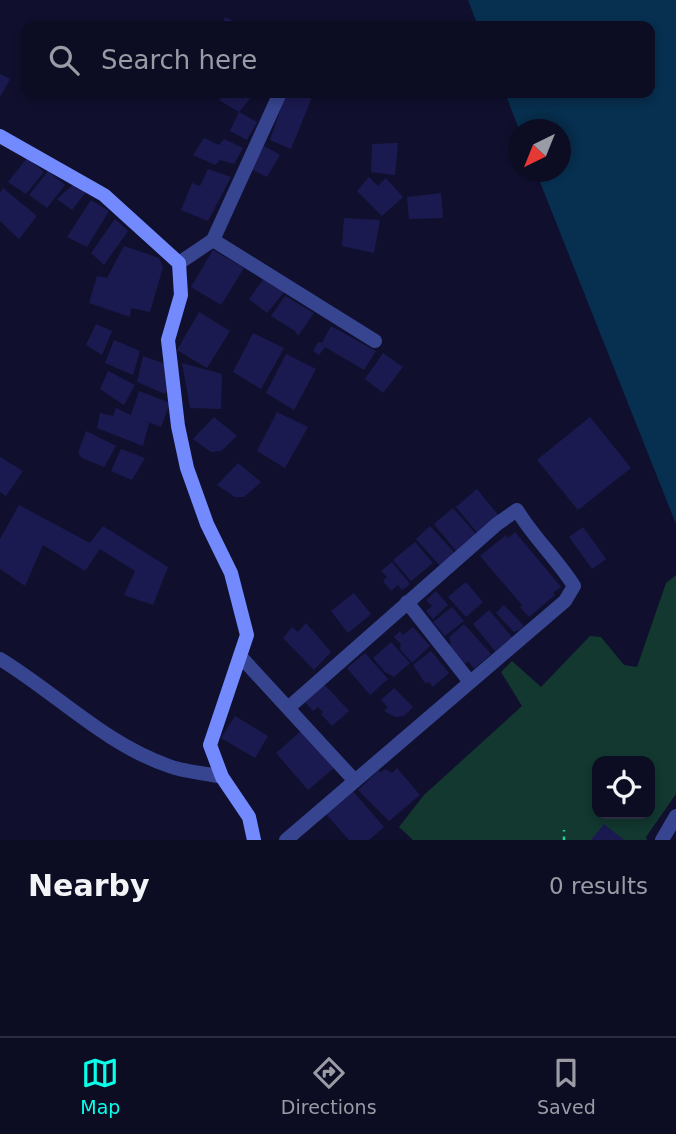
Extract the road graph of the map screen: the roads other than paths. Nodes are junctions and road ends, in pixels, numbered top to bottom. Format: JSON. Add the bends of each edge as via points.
{"nodes":[{"id":1,"x":278,"y":98,"type":"edge"},
{"id":2,"x":0,"y":136,"type":"edge"},
{"id":3,"x":213,"y":240,"type":"junction"},
{"id":4,"x":179,"y":263,"type":"junction"},
{"id":5,"x":375,"y":341,"type":"dead end"},
{"id":6,"x":407,"y":603,"type":"junction"},
{"id":7,"x":240,"y":656,"type":"junction"},
{"id":8,"x":0,"y":659,"type":"edge"},
{"id":9,"x":470,"y":682,"type":"junction"},
{"id":10,"x":288,"y":708,"type":"junction"},
{"id":11,"x":222,"y":777,"type":"junction"},
{"id":12,"x":355,"y":781,"type":"junction"},
{"id":13,"x":676,"y":816,"type":"edge"},
{"id":14,"x":254,"y":840,"type":"edge"},
{"id":15,"x":286,"y":840,"type":"edge"},
{"id":16,"x":662,"y":840,"type":"edge"}],
"edges":[{"from":1,"to":3,"type":"street"},
{"from":2,"to":4,"type":"street","via":[[104,195]]},
{"from":3,"to":4,"type":"street"},
{"from":3,"to":5,"type":"street"},
{"from":4,"to":7,"type":"street","via":[[181,295],[168,340],[178,426],[207,524],[231,573],[247,635]]},
{"from":6,"to":9,"type":"street"},
{"from":6,"to":9,"type":"street","via":[[517,510],[562,566],[574,586],[565,601]]},
{"from":6,"to":10,"type":"street"},
{"from":7,"to":10,"type":"street"},
{"from":7,"to":11,"type":"street","via":[[210,744]]},
{"from":8,"to":11,"type":"street","via":[[107,735],[169,766]]},
{"from":9,"to":12,"type":"street"},
{"from":10,"to":12,"type":"street"},
{"from":11,"to":14,"type":"street","via":[[249,817]]},
{"from":12,"to":15,"type":"street"},
{"from":13,"to":16,"type":"street"}]}
